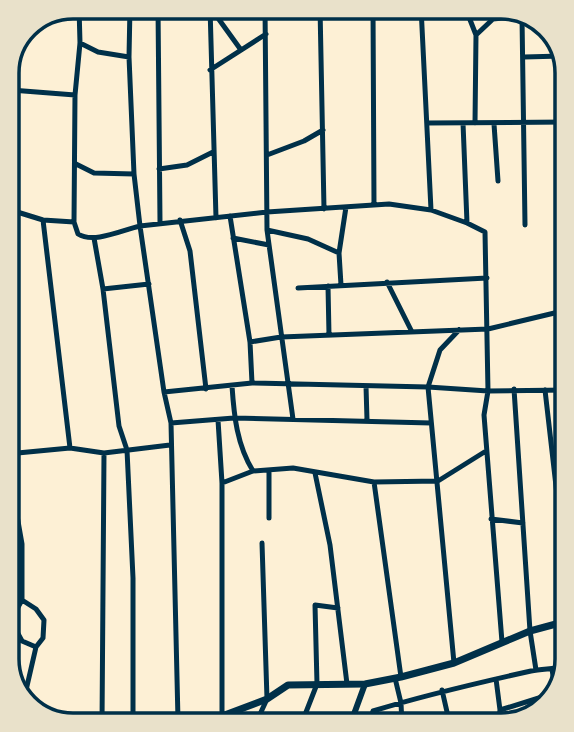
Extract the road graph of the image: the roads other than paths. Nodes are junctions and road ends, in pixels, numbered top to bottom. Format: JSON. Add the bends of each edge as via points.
{"nodes":[{"id":1,"x":79,"y":19,"type":"edge"},
{"id":2,"x":130,"y":19,"type":"edge"},
{"id":3,"x":158,"y":19,"type":"edge"},
{"id":4,"x":210,"y":19,"type":"edge"},
{"id":5,"x":219,"y":19,"type":"edge"},
{"id":6,"x":265,"y":19,"type":"edge"},
{"id":7,"x":320,"y":19,"type":"edge"},
{"id":8,"x":373,"y":19,"type":"edge"},
{"id":9,"x":422,"y":19,"type":"edge"},
{"id":10,"x":469,"y":19,"type":"edge"},
{"id":11,"x":494,"y":19,"type":"edge"},
{"id":12,"x":522,"y":23,"type":"edge"},
{"id":13,"x":265,"y":34,"type":"junction"},
{"id":14,"x":475,"y":35,"type":"junction"},
{"id":15,"x":80,"y":43,"type":"junction"},
{"id":16,"x":241,"y":50,"type":"junction"},
{"id":17,"x":552,"y":56,"type":"edge"},
{"id":18,"x":129,"y":57,"type":"junction"},
{"id":19,"x":524,"y":57,"type":"junction"},
{"id":20,"x":210,"y":70,"type":"junction"},
{"id":21,"x":19,"y":91,"type":"edge"},
{"id":22,"x":75,"y":95,"type":"junction"},
{"id":23,"x":427,"y":122,"type":"junction"},
{"id":24,"x":463,"y":123,"type":"junction"},
{"id":25,"x":475,"y":123,"type":"junction"},
{"id":26,"x":555,"y":123,"type":"edge"},
{"id":27,"x":494,"y":124,"type":"junction"},
{"id":28,"x":525,"y":124,"type":"junction"},
{"id":29,"x":323,"y":130,"type":"junction"},
{"id":30,"x":213,"y":152,"type":"junction"},
{"id":31,"x":267,"y":155,"type":"junction"},
{"id":32,"x":76,"y":164,"type":"junction"},
{"id":33,"x":159,"y":169,"type":"junction"},
{"id":34,"x":134,"y":174,"type":"junction"},
{"id":35,"x":498,"y":181,"type":"dead end"},
{"id":36,"x":374,"y":205,"type":"junction"},
{"id":37,"x":346,"y":207,"type":"junction"},
{"id":38,"x":324,"y":209,"type":"junction"},
{"id":39,"x":431,"y":210,"type":"junction"},
{"id":40,"x":267,"y":212,"type":"junction"},
{"id":41,"x":19,"y":213,"type":"edge"},
{"id":42,"x":230,"y":216,"type":"junction"},
{"id":43,"x":216,"y":218,"type":"junction"},
{"id":44,"x":43,"y":220,"type":"junction"},
{"id":45,"x":180,"y":220,"type":"junction"},
{"id":46,"x":74,"y":222,"type":"junction"},
{"id":47,"x":160,"y":222,"type":"junction"},
{"id":48,"x":467,"y":223,"type":"junction"},
{"id":49,"x":525,"y":225,"type":"dead end"},
{"id":50,"x":140,"y":226,"type":"junction"},
{"id":51,"x":267,"y":230,"type":"junction"},
{"id":52,"x":94,"y":238,"type":"junction"},
{"id":53,"x":233,"y":238,"type":"junction"},
{"id":54,"x":269,"y":245,"type":"junction"},
{"id":55,"x":339,"y":253,"type":"junction"},
{"id":56,"x":487,"y":278,"type":"junction"},
{"id":57,"x":387,"y":282,"type":"junction"},
{"id":58,"x":149,"y":284,"type":"junction"},
{"id":59,"x":341,"y":285,"type":"junction"},
{"id":60,"x":328,"y":286,"type":"junction"},
{"id":61,"x":298,"y":288,"type":"dead end"},
{"id":62,"x":103,"y":289,"type":"junction"},
{"id":63,"x":555,"y":313,"type":"edge"},
{"id":64,"x":488,"y":329,"type":"junction"},
{"id":65,"x":459,"y":330,"type":"junction"},
{"id":66,"x":412,"y":332,"type":"junction"},
{"id":67,"x":329,"y":335,"type":"junction"},
{"id":68,"x":281,"y":337,"type":"junction"},
{"id":69,"x":250,"y":342,"type":"junction"},
{"id":70,"x":252,"y":383,"type":"junction"},
{"id":71,"x":287,"y":384,"type":"junction"},
{"id":72,"x":232,"y":386,"type":"junction"},
{"id":73,"x":366,"y":386,"type":"junction"},
{"id":74,"x":428,"y":387,"type":"junction"},
{"id":75,"x":206,"y":389,"type":"junction"},
{"id":76,"x":514,"y":390,"type":"junction"},
{"id":77,"x":545,"y":390,"type":"junction"},
{"id":78,"x":555,"y":390,"type":"edge"},
{"id":79,"x":488,"y":391,"type":"junction"},
{"id":80,"x":164,"y":392,"type":"junction"},
{"id":81,"x":234,"y":418,"type":"junction"},
{"id":82,"x":218,"y":419,"type":"junction"},
{"id":83,"x":293,"y":419,"type":"junction"},
{"id":84,"x":367,"y":420,"type":"junction"},
{"id":85,"x":171,"y":423,"type":"junction"},
{"id":86,"x":431,"y":423,"type":"junction"},
{"id":87,"x":170,"y":445,"type":"junction"},
{"id":88,"x":70,"y":448,"type":"junction"},
{"id":89,"x":127,"y":450,"type":"junction"},
{"id":90,"x":486,"y":451,"type":"junction"},
{"id":91,"x":19,"y":453,"type":"edge"},
{"id":92,"x":104,"y":453,"type":"junction"},
{"id":93,"x":269,"y":470,"type":"junction"},
{"id":94,"x":253,"y":471,"type":"junction"},
{"id":95,"x":315,"y":472,"type":"junction"},
{"id":96,"x":555,"y":477,"type":"edge"},
{"id":97,"x":438,"y":481,"type":"junction"},
{"id":98,"x":374,"y":482,"type":"junction"},
{"id":99,"x":222,"y":483,"type":"junction"},
{"id":100,"x":269,"y":518,"type":"dead end"},
{"id":101,"x":491,"y":519,"type":"junction"},
{"id":102,"x":523,"y":523,"type":"junction"},
{"id":103,"x":19,"y":527,"type":"edge"},
{"id":104,"x":262,"y":542,"type":"dead end"},
{"id":105,"x":22,"y":600,"type":"junction"},
{"id":106,"x":19,"y":606,"type":"edge"},
{"id":107,"x":338,"y":608,"type":"junction"},
{"id":108,"x":555,"y":624,"type":"edge"},
{"id":109,"x":530,"y":631,"type":"junction"},
{"id":110,"x":19,"y":636,"type":"edge"},
{"id":111,"x":502,"y":642,"type":"junction"},
{"id":112,"x":36,"y":646,"type":"junction"},
{"id":113,"x":454,"y":663,"type":"junction"},
{"id":114,"x":552,"y":669,"type":"joint"},
{"id":115,"x":536,"y":670,"type":"junction"},
{"id":116,"x":553,"y":674,"type":"edge"},
{"id":117,"x":398,"y":677,"type":"junction"},
{"id":118,"x":496,"y":679,"type":"junction"},
{"id":119,"x":317,"y":684,"type":"junction"},
{"id":120,"x":347,"y":684,"type":"junction"},
{"id":121,"x":365,"y":684,"type":"junction"},
{"id":122,"x":27,"y":686,"type":"edge"},
{"id":123,"x":443,"y":691,"type":"junction"},
{"id":124,"x":537,"y":698,"type":"edge"},
{"id":125,"x":267,"y":699,"type":"junction"},
{"id":126,"x":401,"y":703,"type":"junction"},
{"id":127,"x":500,"y":710,"type":"junction"},
{"id":128,"x":102,"y":713,"type":"edge"},
{"id":129,"x":133,"y":713,"type":"edge"},
{"id":130,"x":178,"y":713,"type":"edge"},
{"id":131,"x":222,"y":713,"type":"edge"},
{"id":132,"x":230,"y":713,"type":"edge"},
{"id":133,"x":261,"y":713,"type":"edge"},
{"id":134,"x":306,"y":713,"type":"edge"},
{"id":135,"x":354,"y":713,"type":"edge"},
{"id":136,"x":372,"y":713,"type":"edge"},
{"id":137,"x":401,"y":713,"type":"edge"},
{"id":138,"x":448,"y":713,"type":"edge"},
{"id":139,"x":500,"y":713,"type":"edge"}],
"edges":[{"from":1,"to":15,"type":"street"},
{"from":2,"to":18,"type":"street"},
{"from":3,"to":33,"type":"street"},
{"from":4,"to":20,"type":"street"},
{"from":5,"to":16,"type":"street"},
{"from":6,"to":13,"type":"street"},
{"from":7,"to":29,"type":"street"},
{"from":8,"to":36,"type":"street"},
{"from":9,"to":23,"type":"street"},
{"from":10,"to":14,"type":"street"},
{"from":11,"to":14,"type":"street"},
{"from":12,"to":19,"type":"street"},
{"from":13,"to":16,"type":"street"},
{"from":13,"to":31,"type":"street"},
{"from":14,"to":25,"type":"street"},
{"from":15,"to":18,"type":"street","via":[[98,52]]},
{"from":15,"to":22,"type":"street"},
{"from":16,"to":20,"type":"street"},
{"from":17,"to":19,"type":"street"},
{"from":18,"to":34,"type":"street"},
{"from":19,"to":28,"type":"street"},
{"from":20,"to":30,"type":"street"},
{"from":21,"to":22,"type":"street"},
{"from":22,"to":32,"type":"street"},
{"from":23,"to":24,"type":"street"},
{"from":23,"to":39,"type":"street"},
{"from":24,"to":25,"type":"street"},
{"from":24,"to":48,"type":"street"},
{"from":25,"to":27,"type":"street"},
{"from":26,"to":28,"type":"street"},
{"from":27,"to":28,"type":"street"},
{"from":27,"to":35,"type":"street"},
{"from":28,"to":49,"type":"street"},
{"from":29,"to":31,"type":"street"},
{"from":29,"to":38,"type":"street"},
{"from":30,"to":33,"type":"street","via":[[187,165]]},
{"from":30,"to":43,"type":"street"},
{"from":31,"to":40,"type":"street"},
{"from":32,"to":34,"type":"street","via":[[94,173]]},
{"from":32,"to":46,"type":"street"},
{"from":33,"to":47,"type":"street"},
{"from":34,"to":50,"type":"street"},
{"from":36,"to":37,"type":"street"},
{"from":36,"to":39,"type":"street"},
{"from":37,"to":38,"type":"street"},
{"from":37,"to":55,"type":"street"},
{"from":38,"to":40,"type":"street"},
{"from":39,"to":48,"type":"street"},
{"from":40,"to":42,"type":"street"},
{"from":40,"to":51,"type":"street"},
{"from":41,"to":44,"type":"street"},
{"from":42,"to":43,"type":"street"},
{"from":42,"to":53,"type":"street"},
{"from":43,"to":45,"type":"street"},
{"from":44,"to":46,"type":"street"},
{"from":44,"to":88,"type":"street"},
{"from":45,"to":47,"type":"street"},
{"from":45,"to":75,"type":"street","via":[[190,251]]},
{"from":46,"to":52,"type":"street","via":[[78,234]]},
{"from":47,"to":50,"type":"street"},
{"from":48,"to":56,"type":"street","via":[[485,232]]},
{"from":50,"to":52,"type":"street"},
{"from":50,"to":58,"type":"street"},
{"from":51,"to":54,"type":"street"},
{"from":51,"to":55,"type":"street","via":[[308,239]]},
{"from":52,"to":62,"type":"street"},
{"from":53,"to":54,"type":"street"},
{"from":53,"to":69,"type":"street"},
{"from":54,"to":68,"type":"street"},
{"from":55,"to":59,"type":"street"},
{"from":56,"to":57,"type":"street"},
{"from":56,"to":64,"type":"street"},
{"from":57,"to":59,"type":"street"},
{"from":57,"to":66,"type":"street"},
{"from":58,"to":62,"type":"street"},
{"from":58,"to":80,"type":"street"},
{"from":59,"to":60,"type":"street"},
{"from":60,"to":61,"type":"street"},
{"from":60,"to":67,"type":"street"},
{"from":62,"to":89,"type":"street","via":[[119,426]]},
{"from":63,"to":64,"type":"street"},
{"from":64,"to":65,"type":"street"},
{"from":64,"to":79,"type":"street"},
{"from":65,"to":66,"type":"street"},
{"from":65,"to":74,"type":"street","via":[[440,350]]},
{"from":66,"to":67,"type":"street"},
{"from":67,"to":68,"type":"street"},
{"from":68,"to":69,"type":"street"},
{"from":68,"to":71,"type":"street"},
{"from":69,"to":70,"type":"street"},
{"from":70,"to":71,"type":"street"},
{"from":70,"to":72,"type":"street"},
{"from":71,"to":73,"type":"street"},
{"from":71,"to":83,"type":"street"},
{"from":72,"to":75,"type":"street"},
{"from":72,"to":81,"type":"street"},
{"from":73,"to":74,"type":"street"},
{"from":73,"to":84,"type":"street"},
{"from":74,"to":79,"type":"street"},
{"from":74,"to":86,"type":"street"},
{"from":75,"to":80,"type":"street"},
{"from":76,"to":77,"type":"street"},
{"from":76,"to":79,"type":"street"},
{"from":76,"to":102,"type":"street"},
{"from":77,"to":78,"type":"street"},
{"from":77,"to":96,"type":"street"},
{"from":79,"to":90,"type":"street"},
{"from":80,"to":85,"type":"street"},
{"from":81,"to":82,"type":"street"},
{"from":81,"to":83,"type":"street"},
{"from":81,"to":94,"type":"street"},
{"from":82,"to":85,"type":"street"},
{"from":82,"to":99,"type":"street"},
{"from":83,"to":84,"type":"street"},
{"from":84,"to":86,"type":"street"},
{"from":85,"to":87,"type":"street"},
{"from":86,"to":97,"type":"street"},
{"from":87,"to":89,"type":"street"},
{"from":87,"to":130,"type":"street"},
{"from":88,"to":91,"type":"street"},
{"from":88,"to":92,"type":"street"},
{"from":89,"to":92,"type":"street"},
{"from":89,"to":129,"type":"street"},
{"from":90,"to":97,"type":"street"},
{"from":90,"to":101,"type":"street"},
{"from":92,"to":128,"type":"street"},
{"from":93,"to":94,"type":"street"},
{"from":93,"to":95,"type":"street"},
{"from":93,"to":100,"type":"street"},
{"from":94,"to":99,"type":"street"},
{"from":95,"to":98,"type":"street"},
{"from":95,"to":107,"type":"street"},
{"from":97,"to":98,"type":"street"},
{"from":97,"to":113,"type":"street"},
{"from":98,"to":117,"type":"street"},
{"from":99,"to":131,"type":"street"},
{"from":101,"to":102,"type":"street"},
{"from":101,"to":111,"type":"street"},
{"from":102,"to":109,"type":"street"},
{"from":103,"to":105,"type":"street"},
{"from":104,"to":125,"type":"street"},
{"from":105,"to":106,"type":"street"},
{"from":105,"to":112,"type":"street","via":[[44,620],[43,638]]},
{"from":107,"to":119,"type":"street","via":[[315,605]]},
{"from":107,"to":120,"type":"street"},
{"from":108,"to":109,"type":"main road"},
{"from":109,"to":111,"type":"main road"},
{"from":109,"to":115,"type":"street"},
{"from":110,"to":112,"type":"street"},
{"from":111,"to":113,"type":"main road"},
{"from":112,"to":122,"type":"street"},
{"from":113,"to":117,"type":"main road"},
{"from":114,"to":115,"type":"street"},
{"from":114,"to":116,"type":"street"},
{"from":115,"to":118,"type":"street"},
{"from":117,"to":121,"type":"main road"},
{"from":117,"to":126,"type":"street"},
{"from":118,"to":123,"type":"street"},
{"from":118,"to":127,"type":"street"},
{"from":119,"to":120,"type":"main road"},
{"from":119,"to":125,"type":"main road","via":[[288,685]]},
{"from":119,"to":134,"type":"street"},
{"from":120,"to":121,"type":"main road"},
{"from":121,"to":135,"type":"street"},
{"from":123,"to":126,"type":"street"},
{"from":123,"to":138,"type":"street"},
{"from":124,"to":127,"type":"street"},
{"from":125,"to":132,"type":"main road"},
{"from":125,"to":133,"type":"street"},
{"from":126,"to":136,"type":"street"},
{"from":126,"to":137,"type":"street"},
{"from":127,"to":139,"type":"street"}]}
